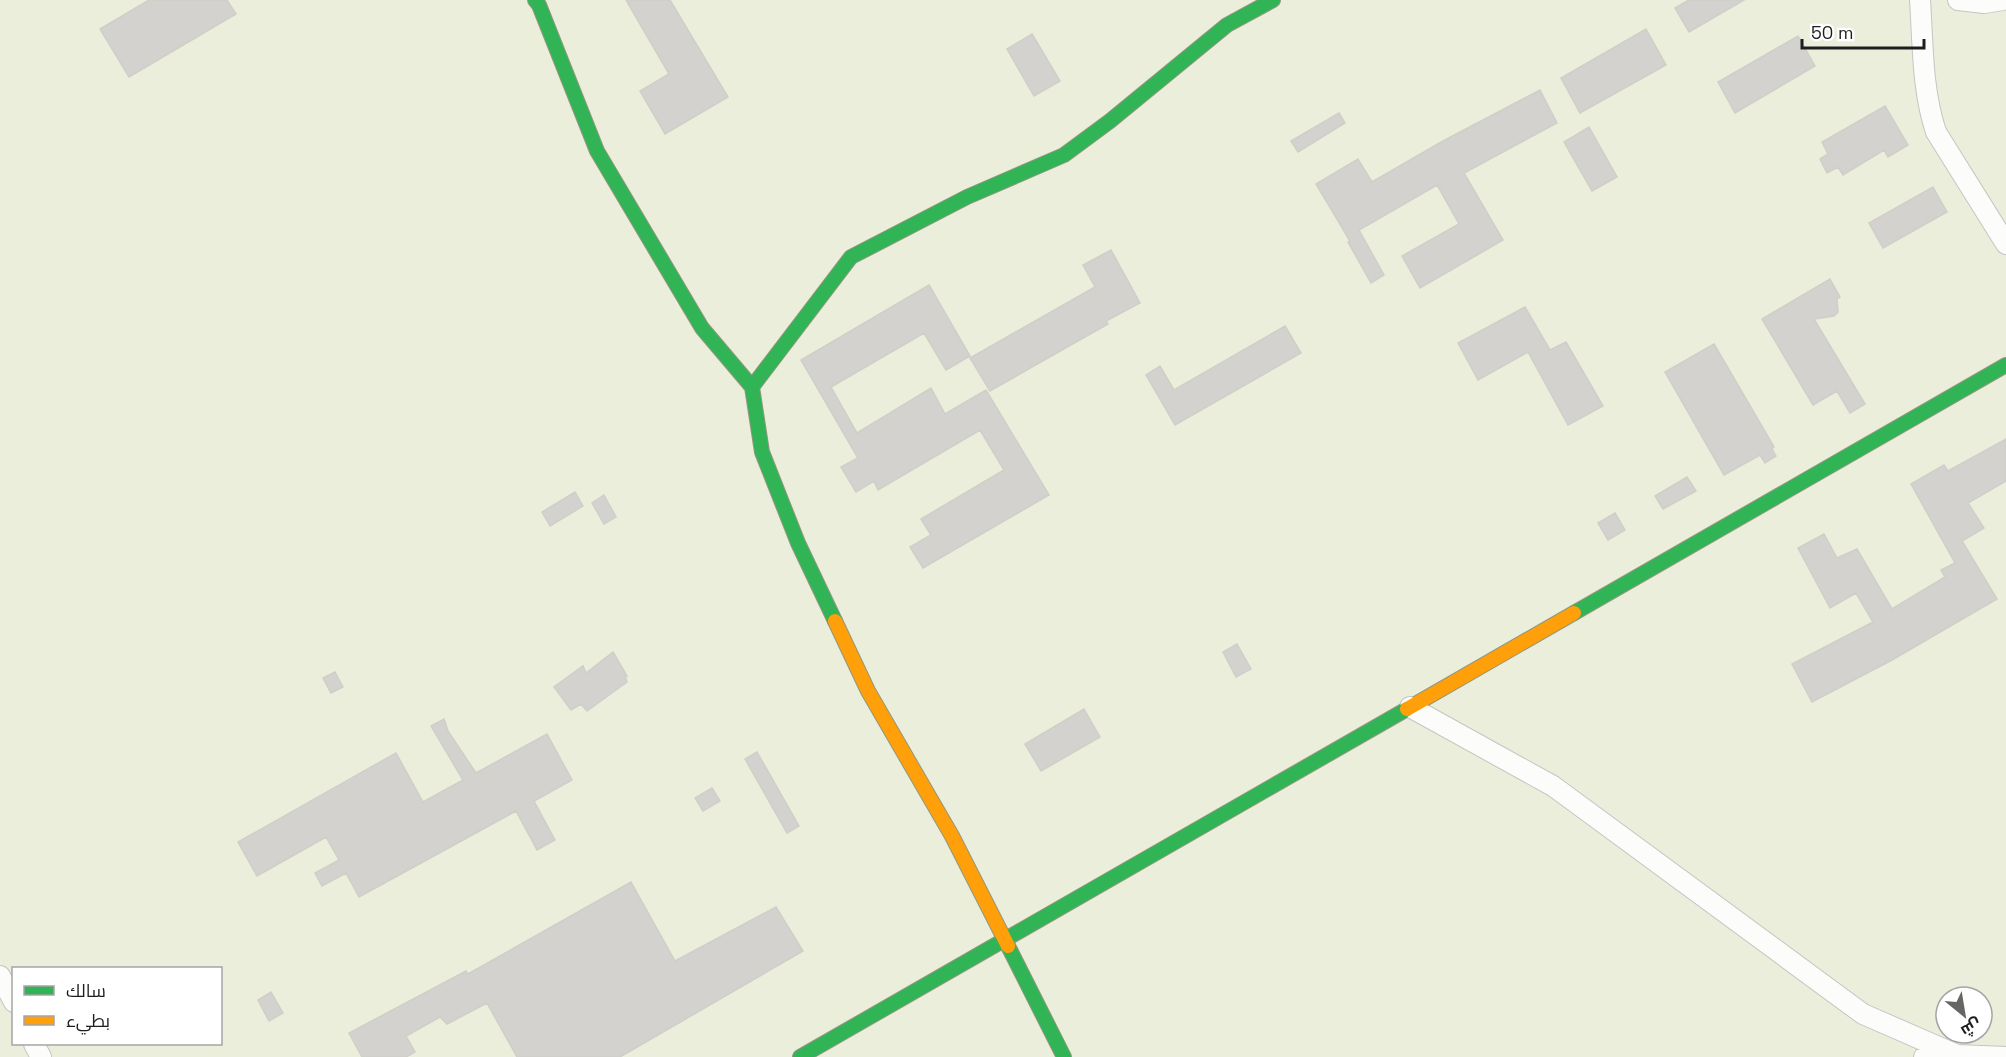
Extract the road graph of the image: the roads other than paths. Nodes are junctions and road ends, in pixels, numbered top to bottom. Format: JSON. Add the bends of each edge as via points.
{"nodes":[{"id":1,"x":1273,"y":0,"type":"edge"},
{"id":2,"x":1920,"y":0,"type":"edge"},
{"id":3,"x":1958,"y":0,"type":"edge"},
{"id":4,"x":2003,"y":0,"type":"edge"},
{"id":5,"x":538,"y":2,"type":"edge"},
{"id":6,"x":2006,"y":244,"type":"edge"},
{"id":7,"x":2006,"y":365,"type":"edge"},
{"id":8,"x":752,"y":387,"type":"junction"},
{"id":9,"x":1410,"y":707,"type":"junction"},
{"id":10,"x":1004,"y":940,"type":"junction"},
{"id":11,"x":0,"y":976,"type":"edge"},
{"id":12,"x":12,"y":998,"type":"edge"},
{"id":13,"x":1957,"y":1055,"type":"junction"},
{"id":14,"x":800,"y":1057,"type":"edge"},
{"id":15,"x":1064,"y":1057,"type":"edge"},
{"id":16,"x":1924,"y":1057,"type":"edge"},
{"id":17,"x":2006,"y":1057,"type":"edge"}],
"edges":[{"from":1,"to":8,"type":"street","via":[[1227,25],[1064,156],[967,198],[851,257]]},
{"from":2,"to":6,"type":"street","via":[[1924,77],[1936,132]]},
{"from":3,"to":4,"type":"street"},
{"from":5,"to":8,"type":"street","via":[[597,151],[702,328]]},
{"from":7,"to":9,"type":"street"},
{"from":8,"to":10,"type":"street","via":[[762,452],[798,543],[868,692],[952,836]]},
{"from":9,"to":10,"type":"street"},
{"from":9,"to":13,"type":"street","via":[[1553,786],[1863,1014]]},
{"from":10,"to":14,"type":"street"},
{"from":10,"to":15,"type":"street"},
{"from":11,"to":12,"type":"street"},
{"from":13,"to":16,"type":"street"},
{"from":13,"to":17,"type":"street"}]}
